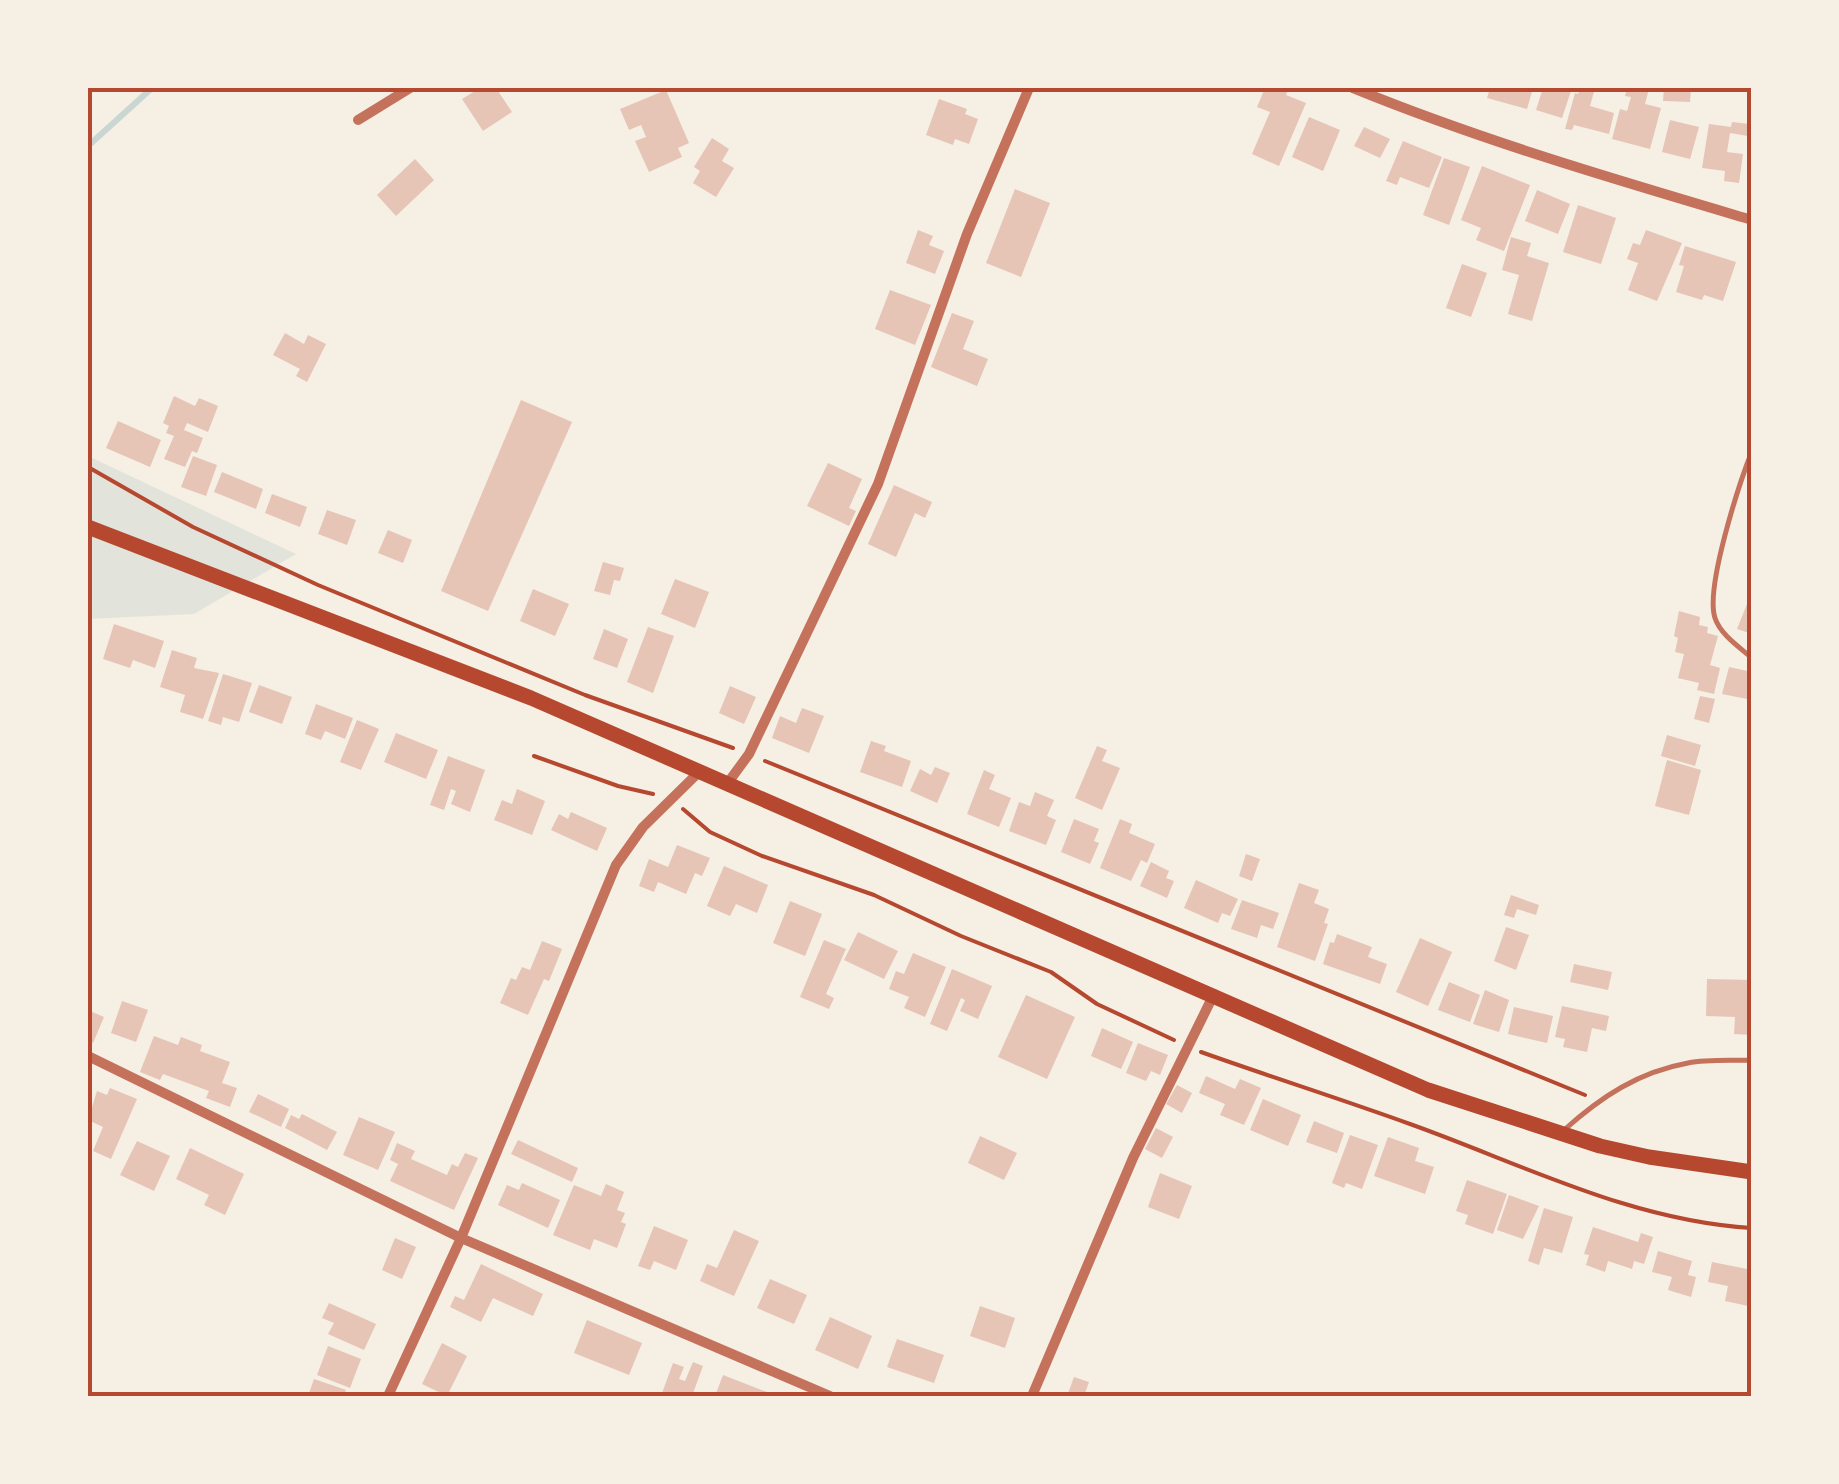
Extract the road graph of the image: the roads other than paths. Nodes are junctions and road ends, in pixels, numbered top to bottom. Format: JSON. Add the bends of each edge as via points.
{"nodes":[{"id":1,"x":410,"y":88,"type":"edge"},
{"id":2,"x":1029,"y":88,"type":"edge"},
{"id":3,"x":1354,"y":88,"type":"edge"},
{"id":4,"x":358,"y":120,"type":"dead end"},
{"id":5,"x":1752,"y":220,"type":"edge"},
{"id":6,"x":1752,"y":452,"type":"edge"},
{"id":7,"x":88,"y":527,"type":"edge"},
{"id":8,"x":1752,"y":658,"type":"edge"},
{"id":9,"x":698,"y":774,"type":"junction"},
{"id":10,"x":726,"y":784,"type":"junction"},
{"id":11,"x":1214,"y":994,"type":"junction"},
{"id":12,"x":88,"y":1056,"type":"edge"},
{"id":13,"x":1752,"y":1060,"type":"edge"},
{"id":14,"x":1560,"y":1134,"type":"junction"},
{"id":15,"x":1752,"y":1172,"type":"edge"},
{"id":16,"x":461,"y":1238,"type":"junction"},
{"id":17,"x":388,"y":1396,"type":"edge"},
{"id":18,"x":830,"y":1396,"type":"edge"},
{"id":19,"x":1032,"y":1396,"type":"edge"}],
"edges":[{"from":1,"to":4,"type":"street"},
{"from":2,"to":10,"type":"street","via":[[967,234],[878,484],[749,754]]},
{"from":3,"to":5,"type":"street","via":[[1590,172]]},
{"from":6,"to":8,"type":"lane","via":[[1712,590],[1715,619]]},
{"from":7,"to":9,"type":"main road","via":[[531,698]]},
{"from":9,"to":10,"type":"main road"},
{"from":9,"to":16,"type":"street","via":[[616,865]]},
{"from":10,"to":11,"type":"main road"},
{"from":11,"to":14,"type":"main road","via":[[1428,1090]]},
{"from":11,"to":19,"type":"street","via":[[1133,1158]]},
{"from":12,"to":16,"type":"street"},
{"from":13,"to":14,"type":"lane","via":[[1689,1062],[1631,1080]]},
{"from":14,"to":15,"type":"main road","via":[[1649,1157]]},
{"from":16,"to":17,"type":"street"},
{"from":16,"to":18,"type":"street"}]}
